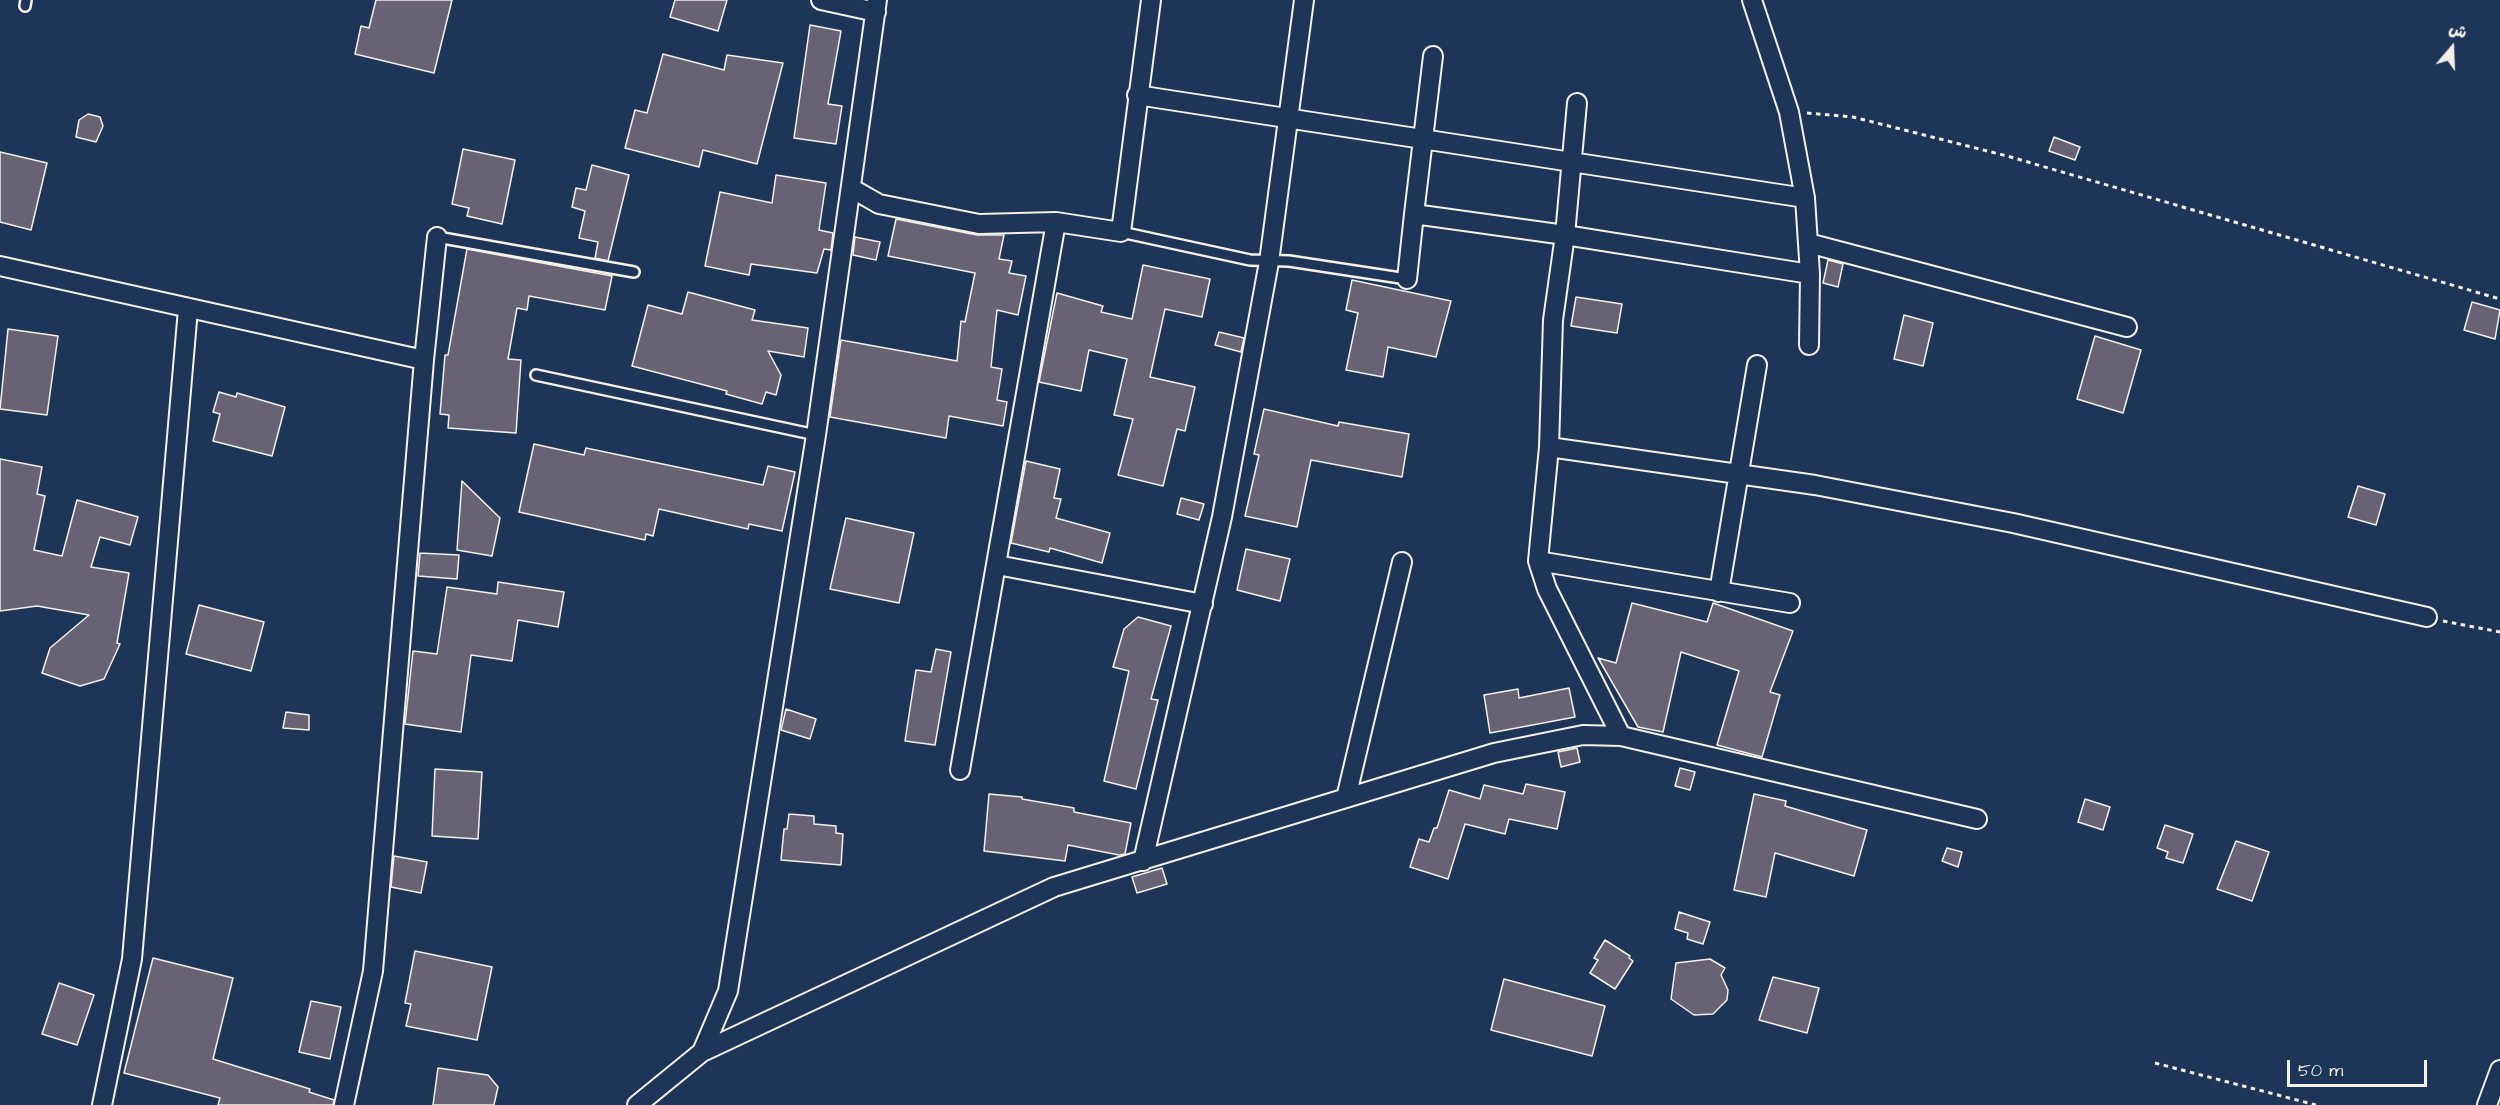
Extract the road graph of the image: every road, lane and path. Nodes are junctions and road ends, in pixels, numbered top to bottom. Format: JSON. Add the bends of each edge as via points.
{"nodes":[{"id":1,"x":821,"y":0,"type":"edge"},
{"id":2,"x":1151,"y":0,"type":"edge"},
{"id":3,"x":1304,"y":0,"type":"edge"},
{"id":4,"x":1752,"y":0,"type":"edge"},
{"id":5,"x":876,"y":6,"type":"edge"},
{"id":6,"x":1433,"y":56,"type":"dead end"},
{"id":7,"x":1137,"y":95,"type":"junction"},
{"id":8,"x":1577,"y":103,"type":"dead end"},
{"id":9,"x":1789,"y":112,"type":"junction"},
{"id":10,"x":1287,"y":118,"type":"junction"},
{"id":11,"x":1422,"y":139,"type":"junction"},
{"id":12,"x":1571,"y":162,"type":"junction"},
{"id":13,"x":851,"y":188,"type":"junction"},
{"id":14,"x":1805,"y":198,"type":"junction"},
{"id":15,"x":1414,"y":214,"type":"junction"},
{"id":16,"x":1056,"y":222,"type":"junction"},
{"id":17,"x":1121,"y":232,"type":"junction"},
{"id":18,"x":1565,"y":235,"type":"junction"},
{"id":19,"x":437,"y":237,"type":"joint"},
{"id":20,"x":1808,"y":243,"type":"junction"},
{"id":21,"x":1269,"y":262,"type":"junction"},
{"id":22,"x":0,"y":266,"type":"edge"},
{"id":23,"x":634,"y":272,"type":"dead end"},
{"id":24,"x":1810,"y":274,"type":"junction"},
{"id":25,"x":1407,"y":279,"type":"joint"},
{"id":26,"x":2500,"y":299,"type":"edge"},
{"id":27,"x":188,"y":309,"type":"junction"},
{"id":28,"x":2127,"y":327,"type":"dead end"},
{"id":29,"x":1809,"y":345,"type":"dead end"},
{"id":30,"x":424,"y":360,"type":"junction"},
{"id":31,"x":1757,"y":365,"type":"dead end"},
{"id":32,"x":536,"y":375,"type":"dead end"},
{"id":33,"x":816,"y":435,"type":"junction"},
{"id":34,"x":1548,"y":447,"type":"junction"},
{"id":35,"x":1738,"y":474,"type":"junction"},
{"id":36,"x":1538,"y":561,"type":"junction"},
{"id":37,"x":1402,"y":562,"type":"dead end"},
{"id":38,"x":997,"y":565,"type":"junction"},
{"id":39,"x":1719,"y":592,"type":"junction"},
{"id":40,"x":1790,"y":603,"type":"dead end"},
{"id":41,"x":1203,"y":604,"type":"junction"},
{"id":42,"x":2427,"y":617,"type":"joint"},
{"id":43,"x":2500,"y":632,"type":"edge"},
{"id":44,"x":1621,"y":736,"type":"junction"},
{"id":45,"x":960,"y":770,"type":"dead end"},
{"id":46,"x":1346,"y":798,"type":"junction"},
{"id":47,"x":1977,"y":819,"type":"dead end"},
{"id":48,"x":1143,"y":861,"type":"junction"},
{"id":49,"x":702,"y":1052,"type":"junction"},
{"id":50,"x":2155,"y":1063,"type":"dead end"},
{"id":51,"x":2500,"y":1070,"type":"edge"},
{"id":52,"x":102,"y":1105,"type":"edge"},
{"id":53,"x":344,"y":1105,"type":"edge"},
{"id":54,"x":637,"y":1105,"type":"edge"},
{"id":55,"x":2316,"y":1105,"type":"edge"},
{"id":56,"x":2487,"y":1105,"type":"edge"}],
"edges":[{"from":1,"to":5,"type":"street"},
{"from":2,"to":7,"type":"street"},
{"from":3,"to":10,"type":"street"},
{"from":4,"to":9,"type":"street"},
{"from":5,"to":13,"type":"street"},
{"from":6,"to":11,"type":"street"},
{"from":7,"to":10,"type":"street"},
{"from":7,"to":17,"type":"street"},
{"from":8,"to":12,"type":"street"},
{"from":9,"to":14,"type":"street"},
{"from":9,"to":26,"type":"path","via":[[1853,117],[2007,156]]},
{"from":10,"to":11,"type":"street"},
{"from":10,"to":21,"type":"street"},
{"from":11,"to":12,"type":"street"},
{"from":11,"to":15,"type":"street"},
{"from":12,"to":14,"type":"street"},
{"from":12,"to":18,"type":"street"},
{"from":13,"to":16,"type":"street","via":[[879,204],[979,224]]},
{"from":13,"to":33,"type":"street"},
{"from":14,"to":20,"type":"street"},
{"from":15,"to":18,"type":"street"},
{"from":15,"to":25,"type":"street"},
{"from":16,"to":17,"type":"street"},
{"from":16,"to":38,"type":"street"},
{"from":17,"to":21,"type":"lane"},
{"from":18,"to":24,"type":"street"},
{"from":18,"to":34,"type":"street","via":[[1553,320]]},
{"from":19,"to":23,"type":"lane"},
{"from":19,"to":30,"type":"street"},
{"from":20,"to":24,"type":"street"},
{"from":20,"to":28,"type":"street"},
{"from":21,"to":25,"type":"lane","via":[[1289,261]]},
{"from":21,"to":41,"type":"street"},
{"from":22,"to":27,"type":"street"},
{"from":24,"to":29,"type":"street"},
{"from":27,"to":30,"type":"street"},
{"from":27,"to":52,"type":"street","via":[[132,959]]},
{"from":30,"to":53,"type":"street","via":[[373,971]]},
{"from":31,"to":35,"type":"street"},
{"from":32,"to":33,"type":"lane"},
{"from":33,"to":49,"type":"street","via":[[728,991]]},
{"from":34,"to":35,"type":"street"},
{"from":34,"to":36,"type":"street"},
{"from":35,"to":39,"type":"street"},
{"from":35,"to":42,"type":"street","via":[[1815,484],[2013,523]]},
{"from":36,"to":39,"type":"street"},
{"from":36,"to":44,"type":"street","via":[[1547,589]]},
{"from":37,"to":46,"type":"street"},
{"from":38,"to":41,"type":"street"},
{"from":38,"to":45,"type":"street"},
{"from":39,"to":40,"type":"street"},
{"from":41,"to":48,"type":"street"},
{"from":42,"to":43,"type":"path"},
{"from":44,"to":46,"type":"street","via":[[1583,735],[1494,753]]},
{"from":44,"to":47,"type":"street"},
{"from":46,"to":48,"type":"street"},
{"from":48,"to":49,"type":"street","via":[[1054,887]]},
{"from":49,"to":54,"type":"street"},
{"from":50,"to":55,"type":"path"},
{"from":51,"to":56,"type":"street"}]}
